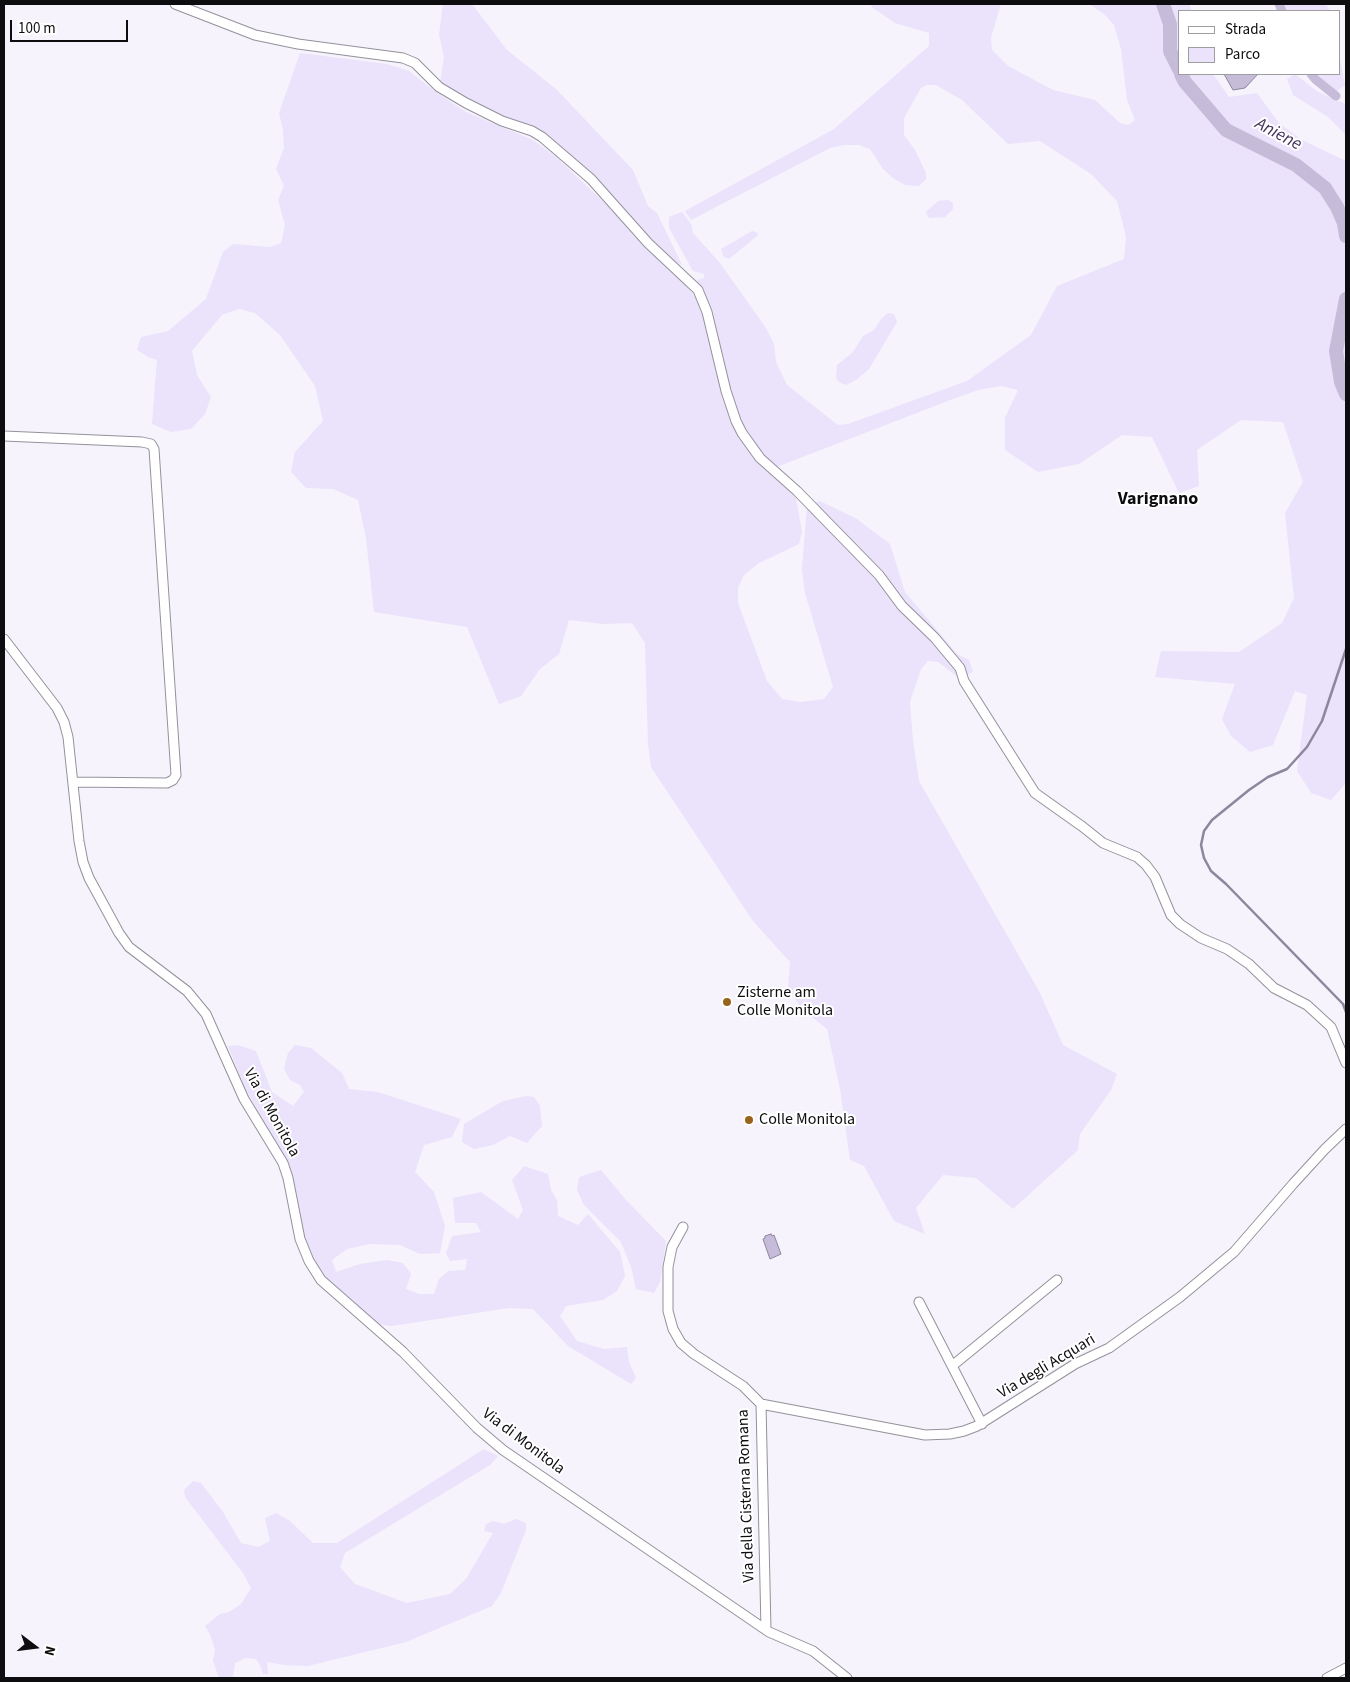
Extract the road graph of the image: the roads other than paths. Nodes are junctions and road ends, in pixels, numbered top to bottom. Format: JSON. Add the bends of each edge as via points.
{"nodes":[{"id":1,"x":175,"y":4,"type":"edge"},
{"id":2,"x":4,"y":436,"type":"edge"},
{"id":3,"x":4,"y":639,"type":"edge"},
{"id":4,"x":73,"y":782,"type":"junction"},
{"id":5,"x":1346,"y":1064,"type":"edge"},
{"id":6,"x":1346,"y":1129,"type":"edge"},
{"id":7,"x":683,"y":1228,"type":"dead end"},
{"id":8,"x":1057,"y":1280,"type":"dead end"},
{"id":9,"x":919,"y":1302,"type":"dead end"},
{"id":10,"x":952,"y":1366,"type":"junction"},
{"id":11,"x":761,"y":1404,"type":"junction"},
{"id":12,"x":982,"y":1424,"type":"junction"},
{"id":13,"x":766,"y":1630,"type":"junction"},
{"id":14,"x":1346,"y":1668,"type":"edge"},
{"id":15,"x":847,"y":1678,"type":"edge"},
{"id":16,"x":1327,"y":1678,"type":"edge"}],
"edges":[{"from":1,"to":5,"type":"street","via":[[255,35],[403,58],[466,103],[542,137],[591,179],[648,243],[698,290],[707,312],[726,391],[742,433],[760,458],[878,574],[902,606],[960,668],[964,681],[1035,793],[1103,844],[1137,857],[1146,864],[1155,876],[1171,915],[1201,938],[1227,949],[1274,988],[1307,1005],[1331,1027]]},
{"from":2,"to":4,"type":"street","via":[[142,442],[154,449],[176,775],[167,783]]},
{"from":3,"to":4,"type":"street","name":"Via di Monitola","via":[[63,718],[68,733]]},
{"from":4,"to":13,"type":"street","name":"Via di Monitola","via":[[80,849],[89,878],[129,947],[187,992],[206,1014],[242,1095],[283,1163],[300,1239],[321,1280],[403,1352],[498,1446]]},
{"from":6,"to":12,"type":"street","name":"Via degli Acquari","via":[[1230,1256],[1176,1301],[1109,1348],[1075,1364]]},
{"from":7,"to":11,"type":"street","name":"Via della Cisterna Romana","via":[[672,1247],[668,1266],[668,1311],[673,1329],[681,1343],[743,1386]]},
{"from":8,"to":10,"type":"street"},
{"from":9,"to":10,"type":"street"},
{"from":10,"to":12,"type":"street"},
{"from":11,"to":12,"type":"street","name":"Via degli Acquari","via":[[925,1435],[955,1433]]},
{"from":11,"to":13,"type":"street","name":"Via della Cisterna Romana"},
{"from":13,"to":15,"type":"street","name":"Via di Monitola","via":[[813,1651]]},
{"from":14,"to":16,"type":"street"}]}
